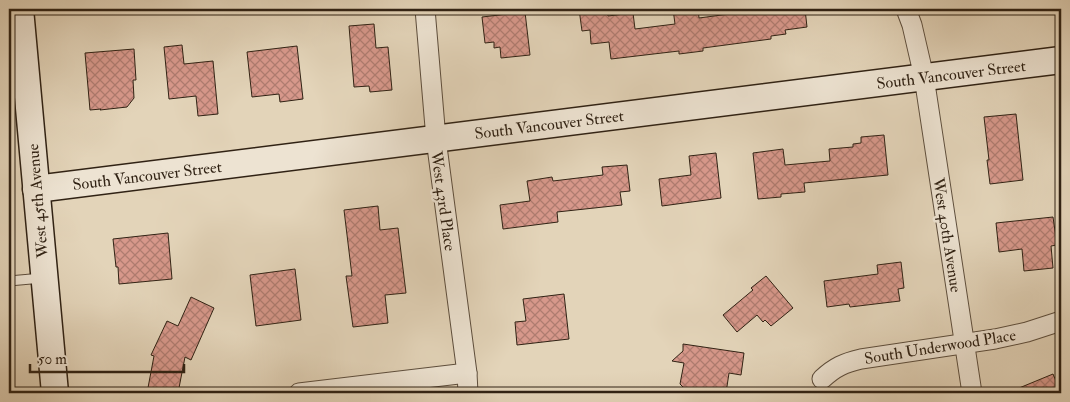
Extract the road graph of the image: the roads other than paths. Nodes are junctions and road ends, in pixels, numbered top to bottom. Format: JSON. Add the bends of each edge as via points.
{"nodes":[{"id":1,"x":20,"y":9,"type":"edge"},
{"id":2,"x":425,"y":9,"type":"edge"},
{"id":3,"x":906,"y":9,"type":"edge"},
{"id":4,"x":1061,"y":60,"type":"edge"},
{"id":5,"x":924,"y":78,"type":"junction"},
{"id":6,"x":436,"y":138,"type":"junction"},
{"id":7,"x":36,"y":188,"type":"junction"},
{"id":8,"x":44,"y":278,"type":"junction"},
{"id":9,"x":9,"y":281,"type":"edge"},
{"id":10,"x":1061,"y":321,"type":"edge"},
{"id":11,"x":964,"y":344,"type":"junction"},
{"id":12,"x":467,"y":373,"type":"junction"},
{"id":13,"x":822,"y":379,"type":"dead end"},
{"id":14,"x":55,"y":393,"type":"edge"},
{"id":15,"x":299,"y":393,"type":"edge"},
{"id":16,"x":468,"y":393,"type":"edge"},
{"id":17,"x":972,"y":393,"type":"edge"}],
"edges":[{"from":1,"to":7,"type":"street","name":"West 45th Avenue","via":[[21,67]]},
{"from":2,"to":6,"type":"street","name":"West 43rd Place"},
{"from":3,"to":5,"type":"street","name":"West 40th Avenue"},
{"from":4,"to":5,"type":"street","name":"South Vancouver Street"},
{"from":5,"to":6,"type":"street","name":"South Vancouver Street"},
{"from":5,"to":11,"type":"street","name":"West 40th Avenue"},
{"from":6,"to":7,"type":"street","name":"South Vancouver Street"},
{"from":6,"to":12,"type":"street","name":"West 43rd Place"},
{"from":7,"to":8,"type":"street","name":"West 45th Avenue"},
{"from":8,"to":9,"type":"lane"},
{"from":8,"to":14,"type":"street","name":"West 45th Avenue"},
{"from":10,"to":11,"type":"street","name":"South Underwood Place","via":[[1027,332]]},
{"from":11,"to":13,"type":"street","name":"South Underwood Place","via":[[846,362]]},
{"from":11,"to":17,"type":"street","name":"West 40th Avenue"},
{"from":12,"to":15,"type":"street"},
{"from":12,"to":16,"type":"street","name":"West 43rd Place"}]}
